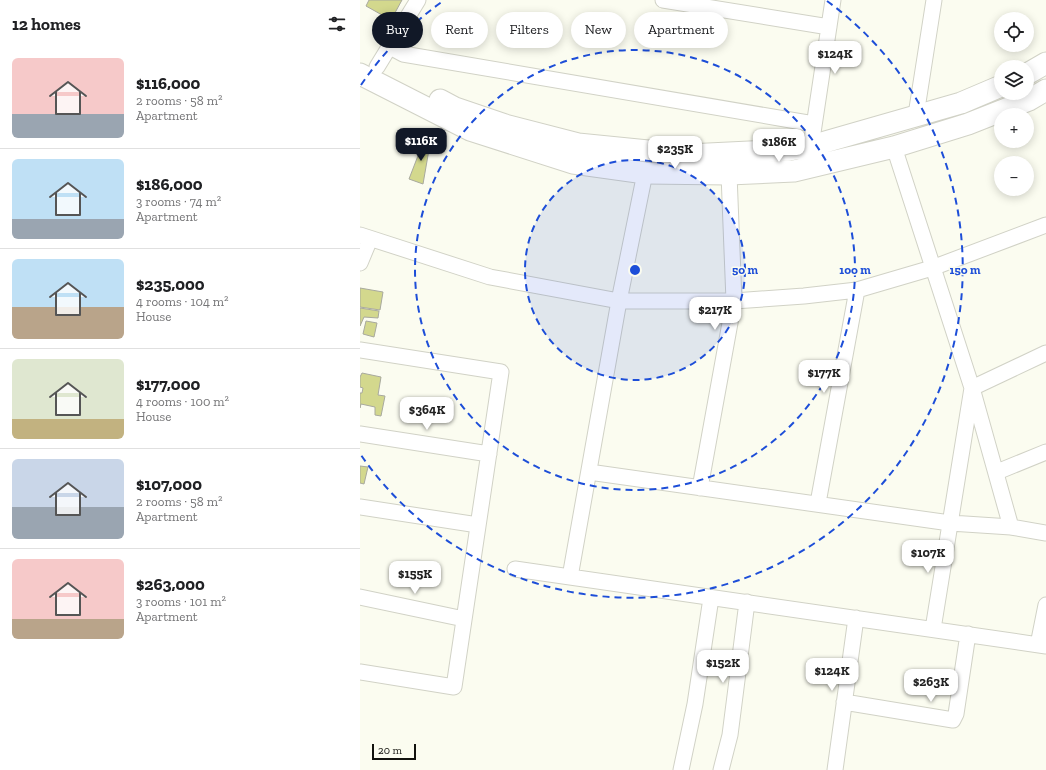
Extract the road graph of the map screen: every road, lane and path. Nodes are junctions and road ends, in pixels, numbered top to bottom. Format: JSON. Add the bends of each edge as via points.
{"nodes":[{"id":1,"x":418,"y":0,"type":"edge"},
{"id":2,"x":663,"y":0,"type":"edge"},
{"id":3,"x":833,"y":0,"type":"edge"},
{"id":4,"x":934,"y":0,"type":"edge"},
{"id":5,"x":411,"y":12,"type":"edge"},
{"id":6,"x":829,"y":27,"type":"junction"},
{"id":7,"x":389,"y":48,"type":"edge"},
{"id":8,"x":392,"y":48,"type":"edge"},
{"id":9,"x":1046,"y":63,"type":"edge"},
{"id":10,"x":366,"y":66,"type":"edge"},
{"id":11,"x":1034,"y":70,"type":"edge"},
{"id":12,"x":994,"y":89,"type":"edge"},
{"id":13,"x":1021,"y":100,"type":"edge"},
{"id":14,"x":916,"y":115,"type":"junction"},
{"id":15,"x":814,"y":124,"type":"junction"},
{"id":16,"x":811,"y":146,"type":"junction"},
{"id":17,"x":894,"y":147,"type":"junction"},
{"id":18,"x":790,"y":150,"type":"junction"},
{"id":19,"x":794,"y":171,"type":"junction"},
{"id":20,"x":645,"y":173,"type":"junction"},
{"id":21,"x":729,"y":174,"type":"junction"},
{"id":22,"x":1046,"y":225,"type":"edge"},
{"id":23,"x":365,"y":237,"type":"edge"},
{"id":24,"x":360,"y":264,"type":"edge"},
{"id":25,"x":932,"y":268,"type":"junction"},
{"id":26,"x":857,"y":290,"type":"junction"},
{"id":27,"x":619,"y":301,"type":"junction"},
{"id":28,"x":734,"y":301,"type":"junction"},
{"id":29,"x":360,"y":350,"type":"edge"},
{"id":30,"x":1046,"y":353,"type":"edge"},
{"id":31,"x":972,"y":388,"type":"junction"},
{"id":32,"x":360,"y":434,"type":"edge"},
{"id":33,"x":1046,"y":452,"type":"edge"},
{"id":34,"x":489,"y":454,"type":"junction"},
{"id":35,"x":589,"y":472,"type":"junction"},
{"id":36,"x":997,"y":472,"type":"junction"},
{"id":37,"x":700,"y":488,"type":"junction"},
{"id":38,"x":818,"y":503,"type":"junction"},
{"id":39,"x":360,"y":507,"type":"edge"},
{"id":40,"x":950,"y":523,"type":"junction"},
{"id":41,"x":478,"y":525,"type":"junction"},
{"id":42,"x":1011,"y":527,"type":"junction"},
{"id":43,"x":1046,"y":533,"type":"edge"},
{"id":44,"x":515,"y":569,"type":"dead end"},
{"id":45,"x":570,"y":577,"type":"junction"},
{"id":46,"x":360,"y":597,"type":"edge"},
{"id":47,"x":711,"y":598,"type":"junction"},
{"id":48,"x":747,"y":602,"type":"junction"},
{"id":49,"x":1046,"y":605,"type":"edge"},
{"id":50,"x":856,"y":618,"type":"junction"},
{"id":51,"x":464,"y":619,"type":"junction"},
{"id":52,"x":933,"y":629,"type":"junction"},
{"id":53,"x":968,"y":634,"type":"junction"},
{"id":54,"x":1042,"y":645,"type":"edge"},
{"id":55,"x":360,"y":672,"type":"edge"},
{"id":56,"x":844,"y":702,"type":"junction"},
{"id":57,"x":681,"y":770,"type":"edge"},
{"id":58,"x":721,"y":770,"type":"edge"},
{"id":59,"x":835,"y":770,"type":"edge"}],
"edges":[{"from":1,"to":5,"type":"street"},
{"from":2,"to":6,"type":"street"},
{"from":3,"to":6,"type":"street"},
{"from":4,"to":14,"type":"street"},
{"from":6,"to":15,"type":"street"},
{"from":7,"to":10,"type":"street"},
{"from":8,"to":15,"type":"street","via":[[403,54]]},
{"from":9,"to":11,"type":"street"},
{"from":10,"to":18,"type":"street","via":[[455,108],[505,125],[578,144],[688,155]]},
{"from":10,"to":20,"type":"street","via":[[470,130],[573,163]]},
{"from":12,"to":14,"type":"street","via":[[961,103]]},
{"from":13,"to":17,"type":"street","via":[[968,124]]},
{"from":14,"to":16,"type":"street"},
{"from":15,"to":16,"type":"street"},
{"from":16,"to":18,"type":"street"},
{"from":17,"to":19,"type":"street"},
{"from":17,"to":25,"type":"street"},
{"from":18,"to":19,"type":"street"},
{"from":19,"to":21,"type":"street"},
{"from":20,"to":21,"type":"street"},
{"from":20,"to":27,"type":"street"},
{"from":21,"to":28,"type":"street"},
{"from":22,"to":25,"type":"street"},
{"from":23,"to":24,"type":"street"},
{"from":23,"to":27,"type":"street","via":[[490,277]]},
{"from":25,"to":26,"type":"street"},
{"from":25,"to":31,"type":"street"},
{"from":26,"to":28,"type":"street"},
{"from":26,"to":38,"type":"street"},
{"from":27,"to":28,"type":"street"},
{"from":27,"to":35,"type":"street"},
{"from":28,"to":37,"type":"street"},
{"from":29,"to":34,"type":"street","via":[[502,372]]},
{"from":30,"to":31,"type":"street"},
{"from":31,"to":36,"type":"street"},
{"from":31,"to":40,"type":"street"},
{"from":32,"to":34,"type":"street"},
{"from":33,"to":36,"type":"street"},
{"from":34,"to":41,"type":"street"},
{"from":35,"to":37,"type":"street"},
{"from":35,"to":45,"type":"street"},
{"from":36,"to":42,"type":"street"},
{"from":37,"to":38,"type":"street"},
{"from":38,"to":40,"type":"street"},
{"from":39,"to":41,"type":"street"},
{"from":40,"to":42,"type":"street"},
{"from":40,"to":52,"type":"street"},
{"from":41,"to":51,"type":"street"},
{"from":42,"to":43,"type":"street"},
{"from":44,"to":45,"type":"street"},
{"from":45,"to":47,"type":"street"},
{"from":46,"to":51,"type":"street"},
{"from":47,"to":48,"type":"street"},
{"from":47,"to":57,"type":"street","via":[[695,704]]},
{"from":48,"to":50,"type":"street"},
{"from":48,"to":58,"type":"street","via":[[730,735]]},
{"from":49,"to":54,"type":"street"},
{"from":50,"to":52,"type":"street"},
{"from":50,"to":56,"type":"street"},
{"from":51,"to":55,"type":"street","via":[[454,687]]},
{"from":52,"to":53,"type":"street"},
{"from":53,"to":54,"type":"street"},
{"from":53,"to":56,"type":"street","via":[[953,720]]},
{"from":56,"to":59,"type":"street"}]}
